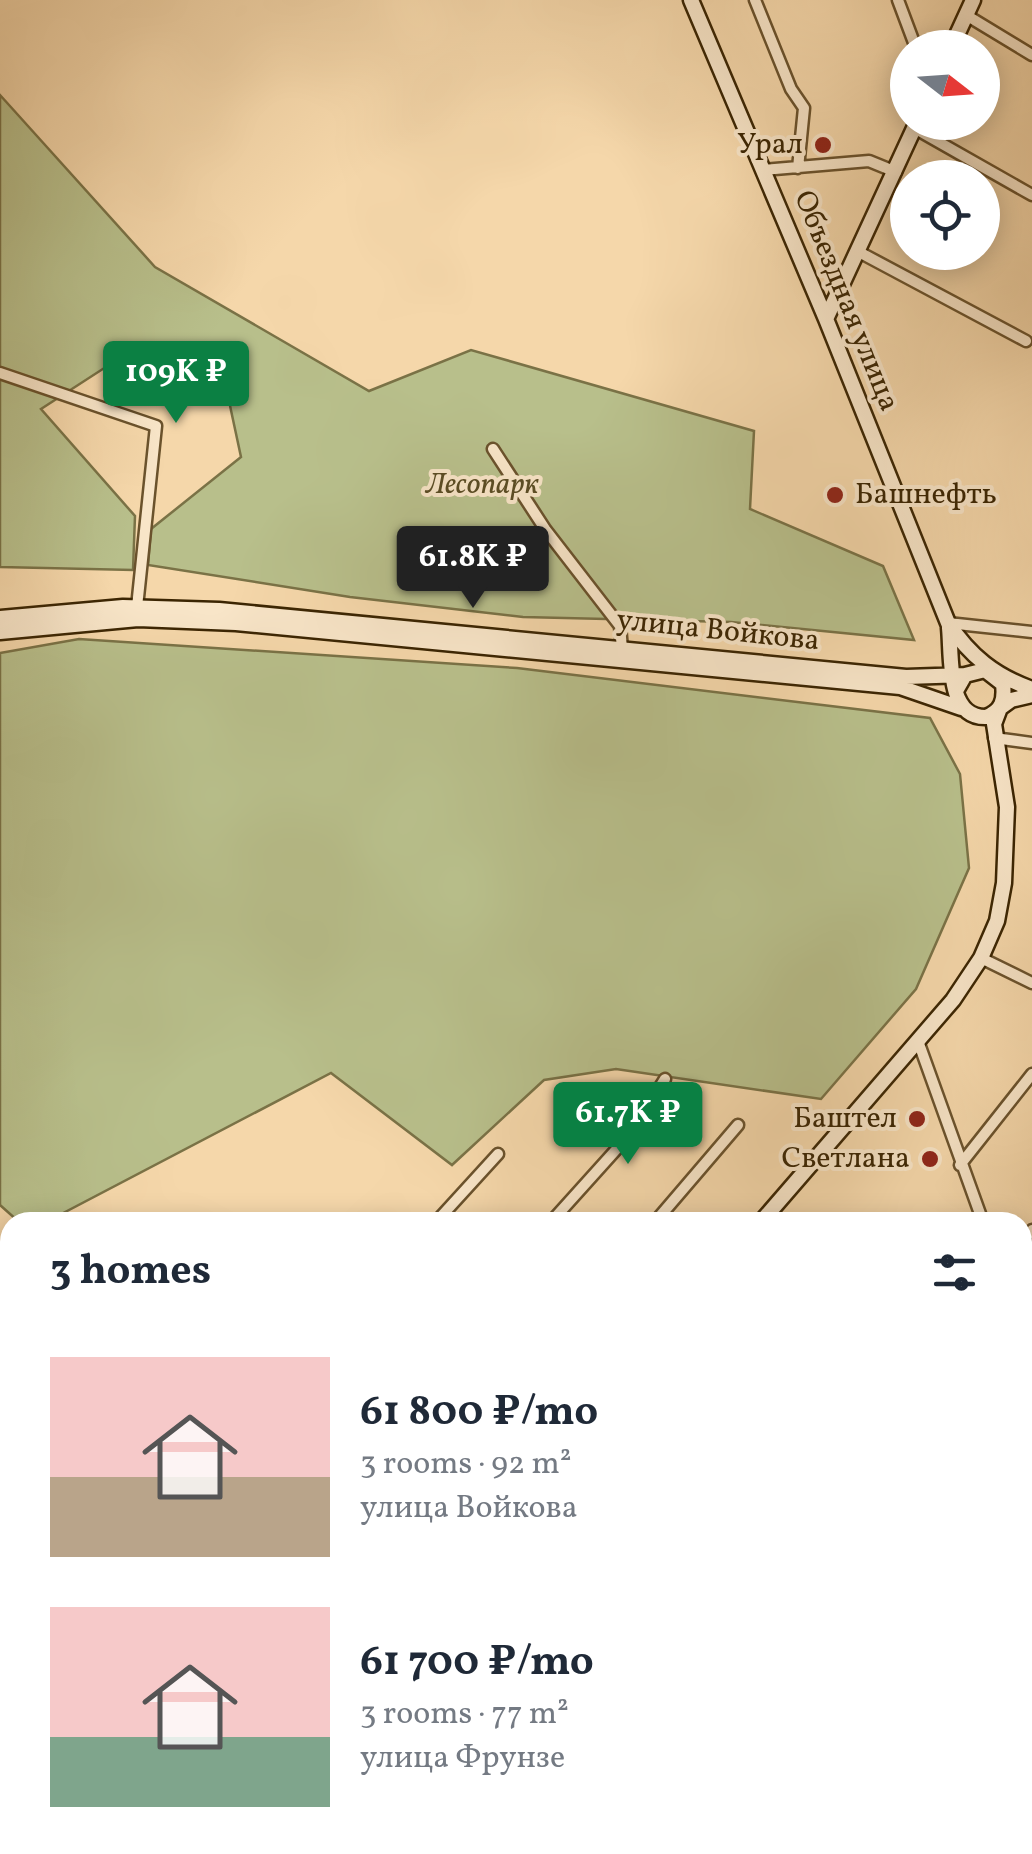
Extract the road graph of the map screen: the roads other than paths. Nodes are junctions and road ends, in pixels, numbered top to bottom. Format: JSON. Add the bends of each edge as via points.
{"nodes":[{"id":1,"x":691,"y":0,"type":"edge"},
{"id":2,"x":755,"y":0,"type":"edge"},
{"id":3,"x":898,"y":0,"type":"edge"},
{"id":4,"x":973,"y":0,"type":"edge"},
{"id":5,"x":966,"y":16,"type":"junction"},
{"id":6,"x":909,"y":30,"type":"edge"},
{"id":7,"x":959,"y":30,"type":"edge"},
{"id":8,"x":1032,"y":55,"type":"edge"},
{"id":9,"x":941,"y":140,"type":"edge"},
{"id":10,"x":798,"y":168,"type":"junction"},
{"id":11,"x":763,"y":170,"type":"junction"},
{"id":12,"x":890,"y":170,"type":"edge"},
{"id":13,"x":890,"y":185,"type":"edge"},
{"id":14,"x":1032,"y":195,"type":"edge"},
{"id":15,"x":859,"y":252,"type":"junction"},
{"id":16,"x":826,"y":318,"type":"junction"},
{"id":17,"x":1026,"y":340,"type":"dead end"},
{"id":18,"x":0,"y":373,"type":"edge"},
{"id":19,"x":493,"y":449,"type":"dead end"},
{"id":20,"x":137,"y":606,"type":"junction"},
{"id":21,"x":0,"y":618,"type":"edge"},
{"id":22,"x":948,"y":623,"type":"junction"},
{"id":23,"x":0,"y":632,"type":"edge"},
{"id":24,"x":1032,"y":632,"type":"edge"},
{"id":25,"x":622,"y":650,"type":"junction"},
{"id":26,"x":959,"y":674,"type":"junction"},
{"id":27,"x":995,"y":674,"type":"junction"},
{"id":28,"x":1032,"y":692,"type":"edge"},
{"id":29,"x":1000,"y":708,"type":"junction"},
{"id":30,"x":965,"y":711,"type":"junction"},
{"id":31,"x":994,"y":738,"type":"junction"},
{"id":32,"x":1032,"y":742,"type":"edge"},
{"id":33,"x":981,"y":958,"type":"junction"},
{"id":34,"x":1032,"y":983,"type":"edge"},
{"id":35,"x":918,"y":1041,"type":"junction"},
{"id":36,"x":665,"y":1079,"type":"dead end"},
{"id":37,"x":1029,"y":1083,"type":"edge"},
{"id":38,"x":738,"y":1125,"type":"dead end"},
{"id":39,"x":498,"y":1154,"type":"dead end"},
{"id":40,"x":960,"y":1165,"type":"junction"},
{"id":41,"x":445,"y":1212,"type":"edge"},
{"id":42,"x":560,"y":1212,"type":"edge"},
{"id":43,"x":664,"y":1212,"type":"edge"},
{"id":44,"x":774,"y":1212,"type":"edge"},
{"id":45,"x":979,"y":1212,"type":"edge"}],
"edges":[{"from":1,"to":11,"type":"main road","name":"Объездная улица"},
{"from":2,"to":10,"type":"street","via":[[804,108]]},
{"from":3,"to":6,"type":"street"},
{"from":4,"to":5,"type":"main road"},
{"from":5,"to":7,"type":"main road"},
{"from":5,"to":8,"type":"street"},
{"from":9,"to":14,"type":"street"},
{"from":10,"to":11,"type":"street"},
{"from":10,"to":12,"type":"street","via":[[869,162]]},
{"from":11,"to":16,"type":"main road","name":"Объездная улица"},
{"from":13,"to":15,"type":"main road"},
{"from":15,"to":16,"type":"main road"},
{"from":15,"to":17,"type":"street"},
{"from":16,"to":22,"type":"main road","name":"Объездная улица"},
{"from":18,"to":20,"type":"street","via":[[156,426]]},
{"from":19,"to":25,"type":"street","via":[[620,626]]},
{"from":20,"to":21,"type":"main road","name":"улица Войкова"},
{"from":20,"to":25,"type":"main road","name":"улица Войкова"},
{"from":22,"to":24,"type":"street"},
{"from":22,"to":26,"type":"main road"},
{"from":22,"to":27,"type":"main road"},
{"from":23,"to":30,"type":"main road","name":"улица Войкова","via":[[120,620],[236,623],[900,687]]},
{"from":25,"to":26,"type":"main road","name":"улица Войкова","via":[[906,677]]},
{"from":26,"to":27,"type":"main road"},
{"from":26,"to":30,"type":"main road"},
{"from":27,"to":28,"type":"main road"},
{"from":27,"to":29,"type":"main road","via":[[1003,684]]},
{"from":28,"to":29,"type":"main road"},
{"from":29,"to":30,"type":"main road","via":[[986,718]]},
{"from":29,"to":31,"type":"main road"},
{"from":30,"to":31,"type":"main road","name":"улица Войкова"},
{"from":31,"to":32,"type":"street"},
{"from":31,"to":33,"type":"main road","via":[[1007,807],[1004,883]]},
{"from":33,"to":34,"type":"street"},
{"from":33,"to":35,"type":"main road"},
{"from":35,"to":40,"type":"street"},
{"from":35,"to":44,"type":"main road"},
{"from":36,"to":42,"type":"street","via":[[632,1132]]},
{"from":37,"to":40,"type":"street"},
{"from":38,"to":43,"type":"street"},
{"from":39,"to":41,"type":"street"},
{"from":40,"to":45,"type":"street"}]}
